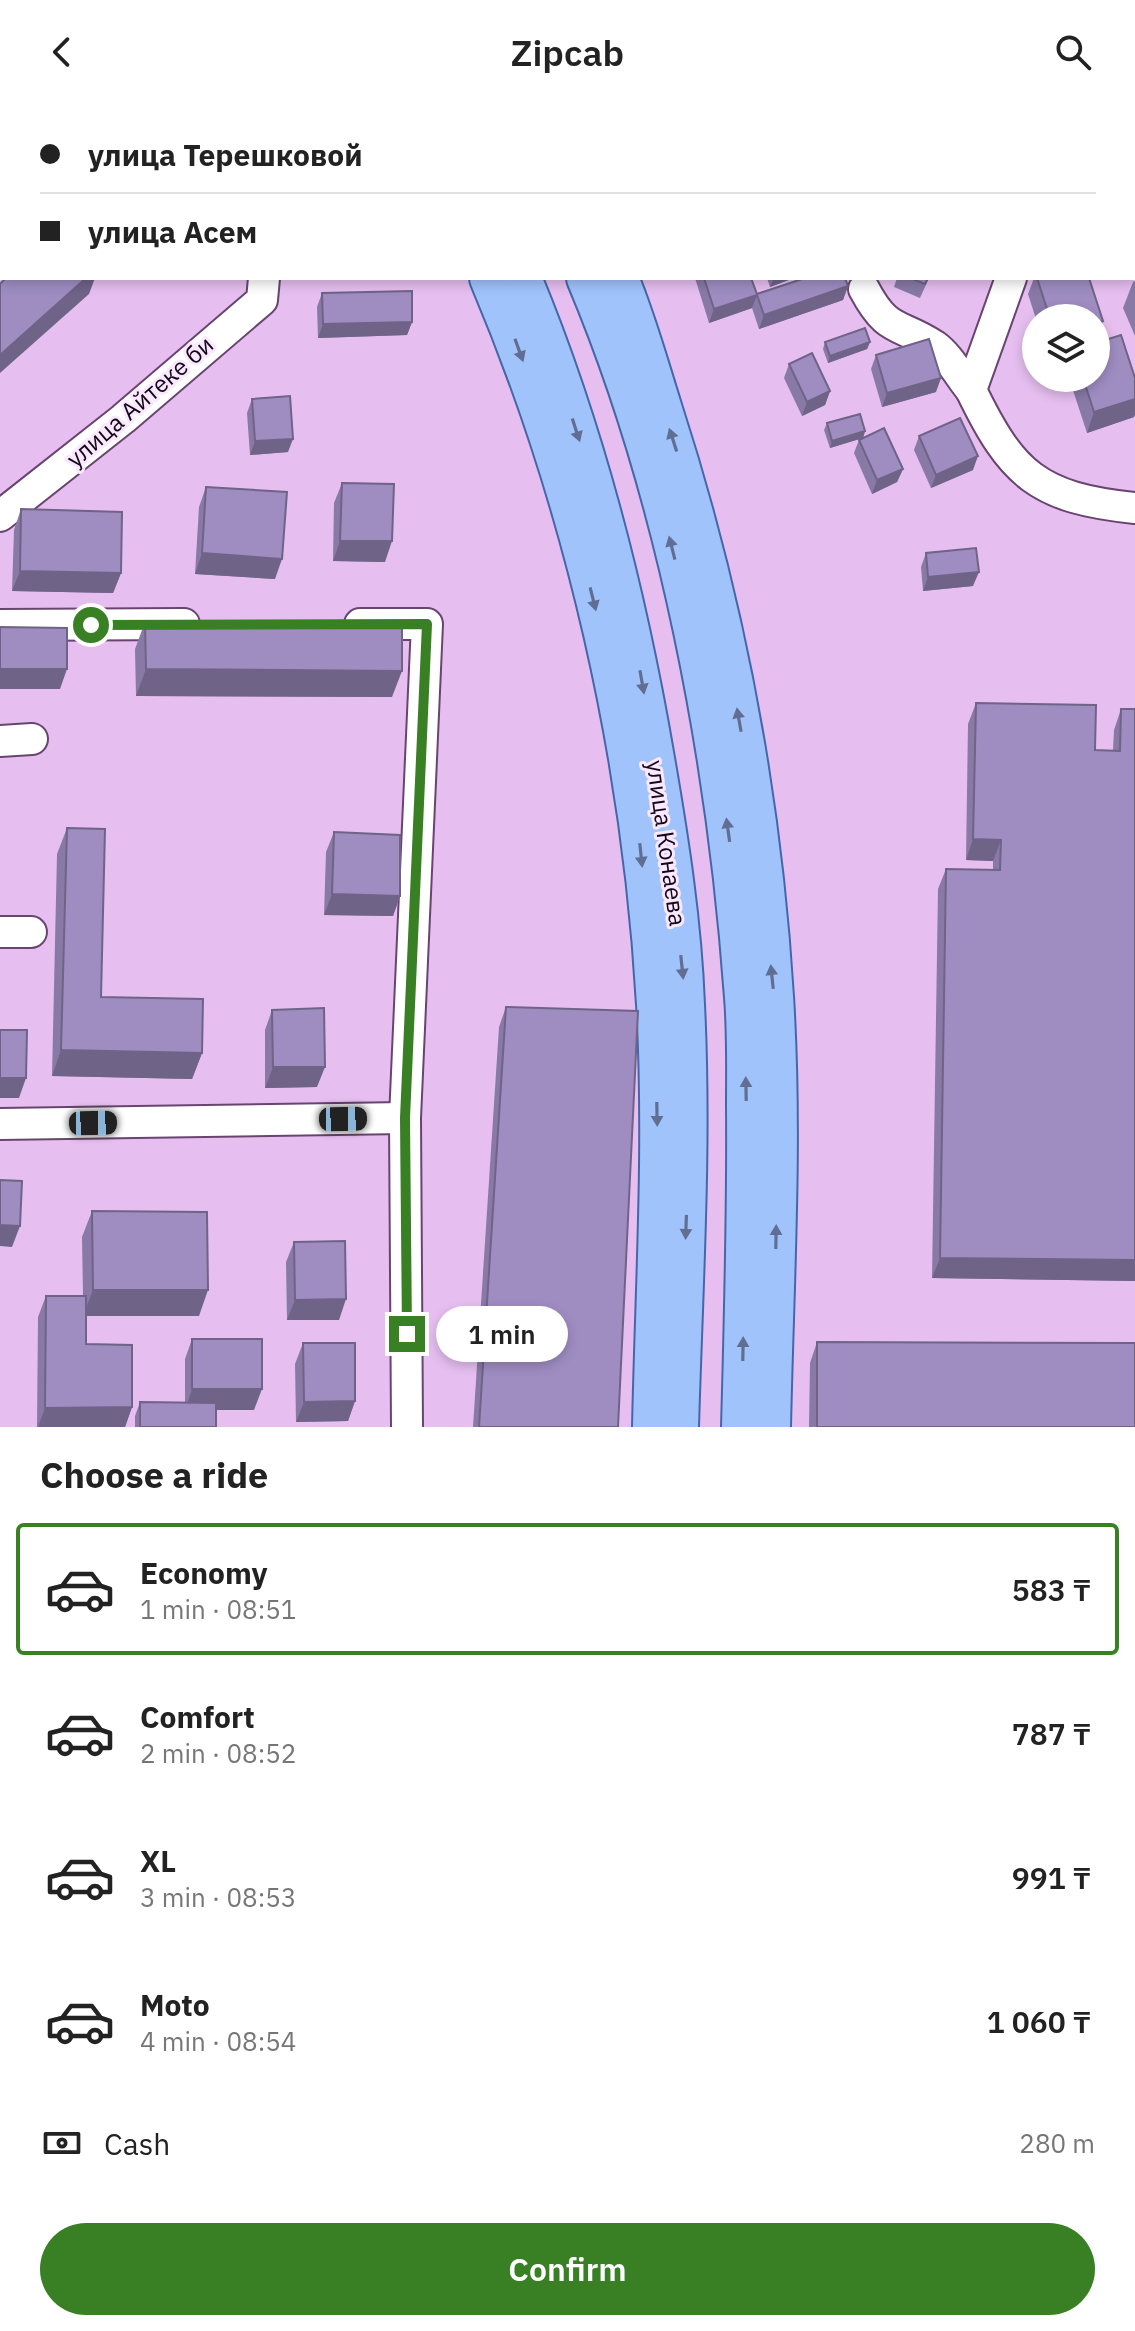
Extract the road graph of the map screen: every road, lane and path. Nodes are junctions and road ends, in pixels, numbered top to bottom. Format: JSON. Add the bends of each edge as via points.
{"nodes":[{"id":1,"x":264,"y":280,"type":"edge"},
{"id":2,"x":490,"y":280,"type":"edge"},
{"id":3,"x":523,"y":280,"type":"edge"},
{"id":4,"x":587,"y":280,"type":"edge"},
{"id":5,"x":620,"y":280,"type":"edge"},
{"id":6,"x":1010,"y":280,"type":"edge"},
{"id":7,"x":864,"y":289,"type":"dead end"},
{"id":8,"x":971,"y":390,"type":"junction"},
{"id":9,"x":1135,"y":508,"type":"edge"},
{"id":10,"x":0,"y":516,"type":"edge"},
{"id":11,"x":205,"y":624,"type":"edge"},
{"id":12,"x":332,"y":624,"type":"edge"},
{"id":13,"x":0,"y":625,"type":"edge"},
{"id":14,"x":32,"y":739,"type":"dead end"},
{"id":15,"x":0,"y":741,"type":"edge"},
{"id":16,"x":0,"y":932,"type":"edge"},
{"id":17,"x":31,"y":932,"type":"dead end"},
{"id":18,"x":405,"y":1118,"type":"junction"},
{"id":19,"x":0,"y":1124,"type":"edge"},
{"id":20,"x":407,"y":1427,"type":"edge"},
{"id":21,"x":652,"y":1427,"type":"edge"},
{"id":22,"x":679,"y":1427,"type":"edge"},
{"id":23,"x":741,"y":1427,"type":"edge"},
{"id":24,"x":771,"y":1427,"type":"edge"}],
"edges":[{"from":1,"to":10,"type":"street","name":"улица Айтеке би","via":[[262,300]]},
{"from":2,"to":21,"type":"main road","one_way":true,"via":[[518,347],[571,512],[608,659],[640,842],[656,1005]]},
{"from":3,"to":22,"type":"main road","name":"улица Конаева","one_way":true,"via":[[600,504],[637,652],[669,837],[685,1003],[687,1201]]},
{"from":23,"to":4,"type":"main road","one_way":true,"via":[[745,1000],[728,829],[695,640],[657,488]]},
{"from":24,"to":5,"type":"main road","one_way":true,"via":[[775,998],[758,825],[724,634],[686,479]]},
{"from":6,"to":8,"type":"street"},
{"from":7,"to":8,"type":"street","via":[[878,315],[937,347]]},
{"from":8,"to":9,"type":"street","via":[[993,436],[1025,474],[1074,497]]},
{"from":11,"to":13,"type":"street"},
{"from":12,"to":18,"type":"street","via":[[427,624]]},
{"from":14,"to":15,"type":"street"},
{"from":16,"to":17,"type":"street"},
{"from":18,"to":19,"type":"street"},
{"from":18,"to":20,"type":"street"}]}
